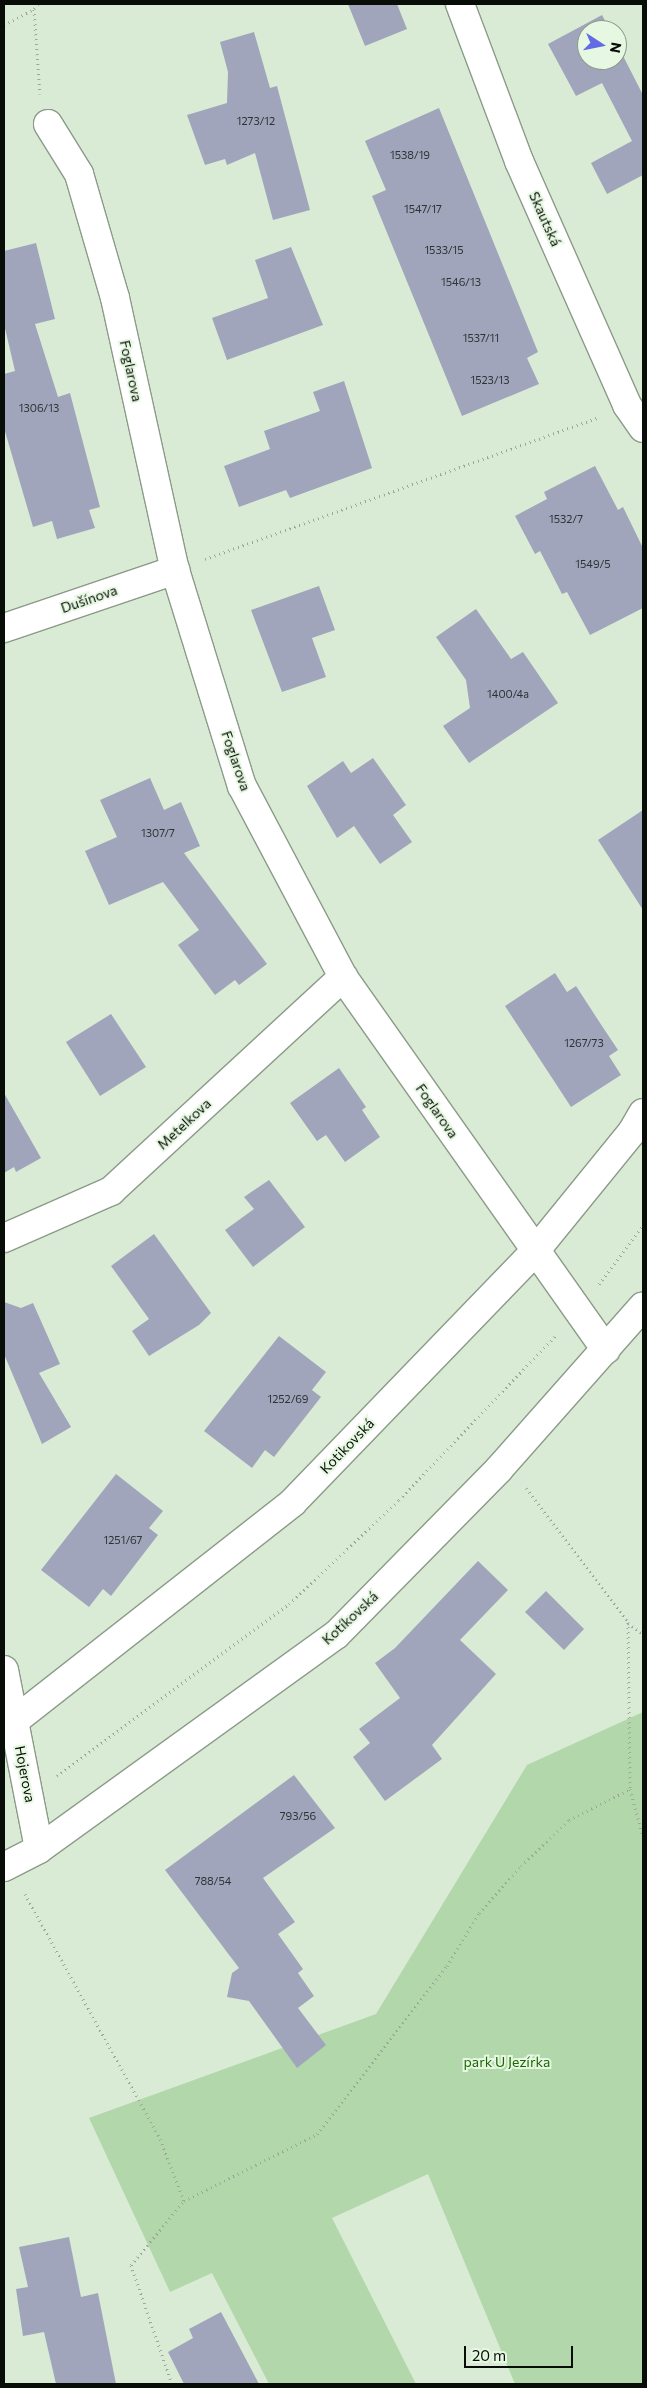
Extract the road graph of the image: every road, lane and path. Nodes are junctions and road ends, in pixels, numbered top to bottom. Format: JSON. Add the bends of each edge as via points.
{"nodes":[{"id":1,"x":38,"y":4,"type":"edge"},
{"id":2,"x":460,"y":4,"type":"edge"},
{"id":3,"x":34,"y":9,"type":"junction"},
{"id":4,"x":4,"y":25,"type":"edge"},
{"id":5,"x":48,"y":124,"type":"joint"},
{"id":6,"x":635,"y":400,"type":"edge"},
{"id":7,"x":643,"y":428,"type":"edge"},
{"id":8,"x":175,"y":570,"type":"junction"},
{"id":9,"x":4,"y":628,"type":"edge"},
{"id":10,"x":343,"y":977,"type":"junction"},
{"id":11,"x":643,"y":1112,"type":"edge"},
{"id":12,"x":643,"y":1225,"type":"edge"},
{"id":13,"x":4,"y":1238,"type":"edge"},
{"id":14,"x":536,"y":1250,"type":"junction"},
{"id":15,"x":643,"y":1306,"type":"edge"},
{"id":16,"x":578,"y":1311,"type":"junction"},
{"id":17,"x":606,"y":1350,"type":"junction"},
{"id":18,"x":520,"y":1480,"type":"dead end"},
{"id":19,"x":628,"y":1622,"type":"junction"},
{"id":20,"x":643,"y":1634,"type":"edge"},
{"id":21,"x":4,"y":1670,"type":"edge"},
{"id":22,"x":9,"y":1726,"type":"edge"},
{"id":23,"x":630,"y":1789,"type":"junction"},
{"id":24,"x":29,"y":1796,"type":"junction"},
{"id":25,"x":643,"y":1836,"type":"edge"},
{"id":26,"x":39,"y":1849,"type":"junction"},
{"id":27,"x":6,"y":1866,"type":"edge"},
{"id":28,"x":184,"y":2201,"type":"junction"},
{"id":29,"x":172,"y":2384,"type":"edge"}],
"edges":[{"from":1,"to":3,"type":"path"},
{"from":2,"to":6,"type":"street","name":"Skautská","via":[[520,161]]},
{"from":3,"to":4,"type":"path"},
{"from":3,"to":5,"type":"path","via":[[36,80]]},
{"from":5,"to":8,"type":"street","name":"Foglarova","via":[[79,174],[115,298]]},
{"from":6,"to":7,"type":"street","name":"Skautská"},
{"from":6,"to":8,"type":"path","via":[[540,441]]},
{"from":8,"to":9,"type":"street","name":"Dušínova"},
{"from":8,"to":10,"type":"street","name":"Foglarova","via":[[242,786]]},
{"from":10,"to":13,"type":"street","name":"Metelkova","via":[[111,1192]]},
{"from":10,"to":14,"type":"street","name":"Foglarova"},
{"from":11,"to":14,"type":"street","name":"Kotikovská","via":[[632,1132]]},
{"from":12,"to":16,"type":"path"},
{"from":14,"to":16,"type":"street","name":"Foglarova"},
{"from":14,"to":22,"type":"street","name":"Kotikovská","via":[[293,1502]]},
{"from":15,"to":17,"type":"street","name":"Kotíkovská"},
{"from":16,"to":17,"type":"street","name":"Foglarova"},
{"from":16,"to":24,"type":"path","via":[[399,1500],[289,1604]]},
{"from":17,"to":26,"type":"street","name":"Kotíkovská","via":[[499,1469],[336,1635]]},
{"from":18,"to":19,"type":"path"},
{"from":19,"to":20,"type":"path"},
{"from":19,"to":23,"type":"path"},
{"from":21,"to":22,"type":"street","name":"Hojerova"},
{"from":22,"to":24,"type":"street","name":"Hojerova"},
{"from":23,"to":25,"type":"path"},
{"from":23,"to":28,"type":"path","via":[[569,1820],[520,1866],[479,1913],[447,1966],[317,2134]]},
{"from":24,"to":26,"type":"street","name":"Hojerova"},
{"from":26,"to":27,"type":"street","name":"Kotíkovská"},
{"from":27,"to":28,"type":"path","via":[[160,2139]]},
{"from":28,"to":29,"type":"path","via":[[131,2265]]}]}
